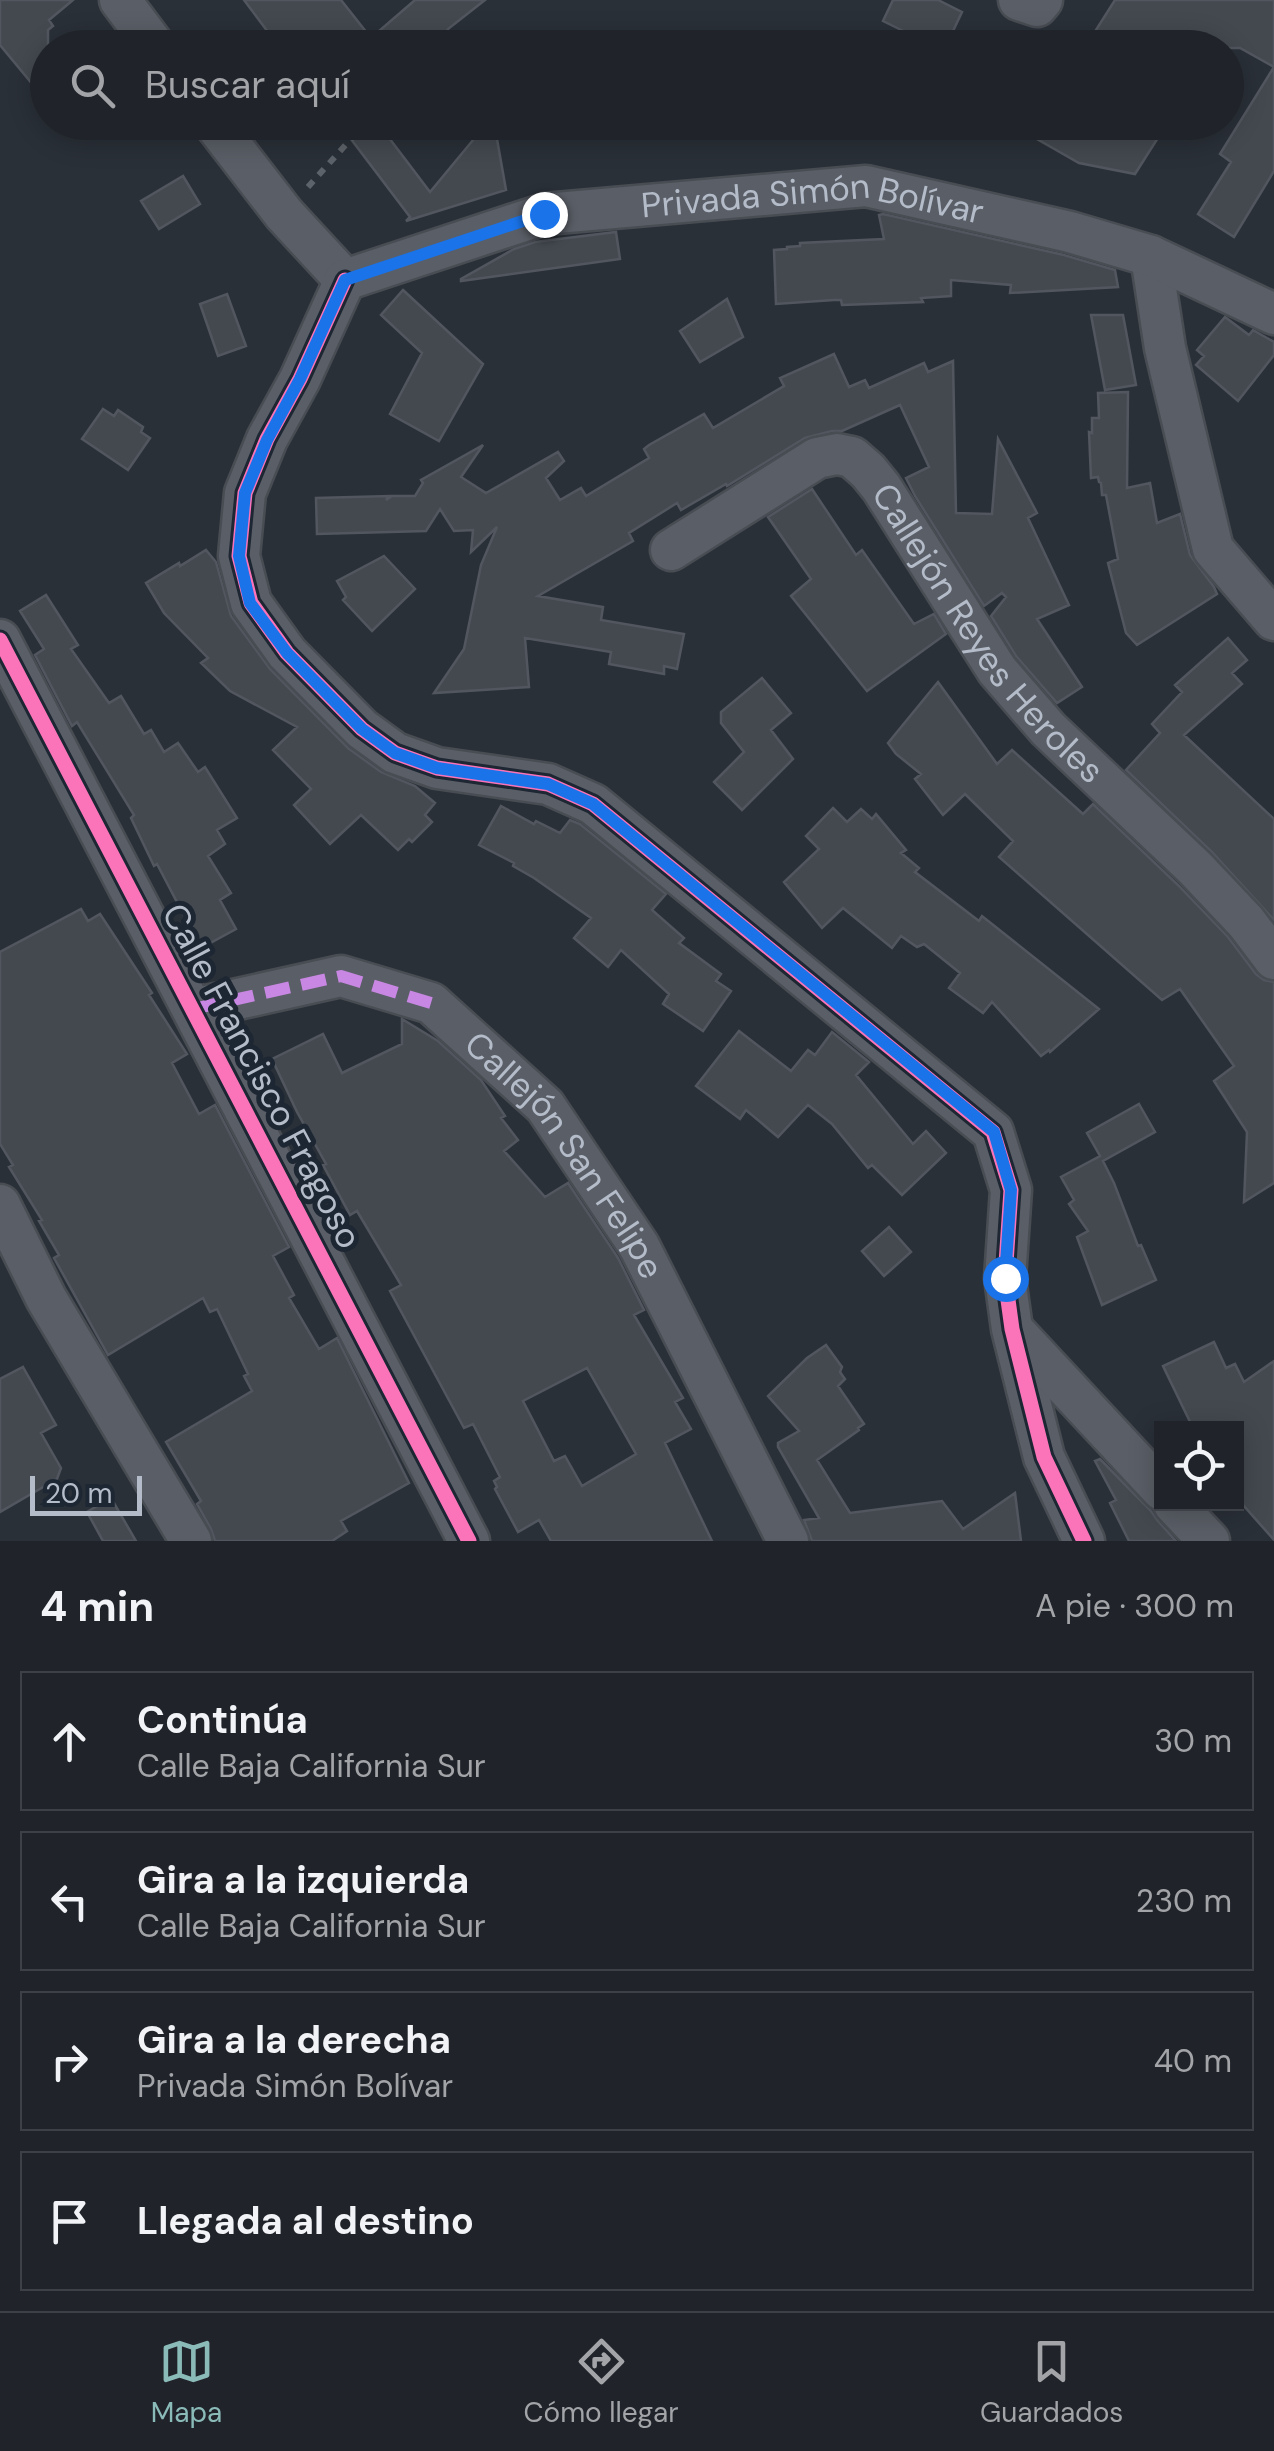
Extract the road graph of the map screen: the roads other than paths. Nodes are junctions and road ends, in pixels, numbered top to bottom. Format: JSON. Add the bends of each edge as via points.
{"nodes":[{"id":1,"x":120,"y":0,"type":"edge"},
{"id":2,"x":142,"y":30,"type":"edge"},
{"id":3,"x":228,"y":140,"type":"edge"},
{"id":4,"x":1151,"y":256,"type":"junction"},
{"id":5,"x":345,"y":280,"type":"junction"},
{"id":6,"x":1274,"y":314,"type":"edge"},
{"id":7,"x":670,"y":550,"type":"dead end"},
{"id":8,"x":1274,"y":620,"type":"edge"},
{"id":9,"x":0,"y":640,"type":"edge"},
{"id":10,"x":1274,"y":958,"type":"edge"},
{"id":11,"x":193,"y":1010,"type":"junction"},
{"id":12,"x":0,"y":1205,"type":"edge"},
{"id":13,"x":1012,"y":1329,"type":"junction"},
{"id":14,"x":1154,"y":1481,"type":"edge"},
{"id":15,"x":1181,"y":1511,"type":"edge"},
{"id":16,"x":190,"y":1541,"type":"edge"},
{"id":17,"x":470,"y":1541,"type":"edge"},
{"id":18,"x":788,"y":1541,"type":"edge"},
{"id":19,"x":1084,"y":1541,"type":"edge"},
{"id":20,"x":1210,"y":1541,"type":"edge"}],
"edges":[{"from":1,"to":2,"type":"street"},
{"from":3,"to":5,"type":"street"},
{"from":4,"to":5,"type":"street","name":"Privada Simón Bolívar","via":[[866,186],[544,214]]},
{"from":4,"to":6,"type":"street","name":"Privada Simón Bolívar"},
{"from":4,"to":8,"type":"street","via":[[1165,348],[1213,549]]},
{"from":5,"to":13,"type":"street","via":[[245,493],[239,556],[250,603],[287,653],[395,753],[437,768],[548,784],[593,804],[994,1132],[1011,1190],[1005,1278]]},
{"from":7,"to":10,"type":"street","name":"Callejón Reyes Heroles","via":[[816,458],[852,457],[881,487],[997,670]]},
{"from":9,"to":11,"type":"street","name":"Calle Francisco Fragoso"},
{"from":11,"to":17,"type":"street","name":"Calle Francisco Fragoso"},
{"from":11,"to":18,"type":"street","name":"Callejón San Felipe","via":[[341,976],[431,1003],[545,1106],[639,1246]]},
{"from":12,"to":16,"type":"street","via":[[46,1298]]},
{"from":13,"to":14,"type":"street"},
{"from":13,"to":19,"type":"street","via":[[1044,1457]]},
{"from":15,"to":20,"type":"street"}]}
